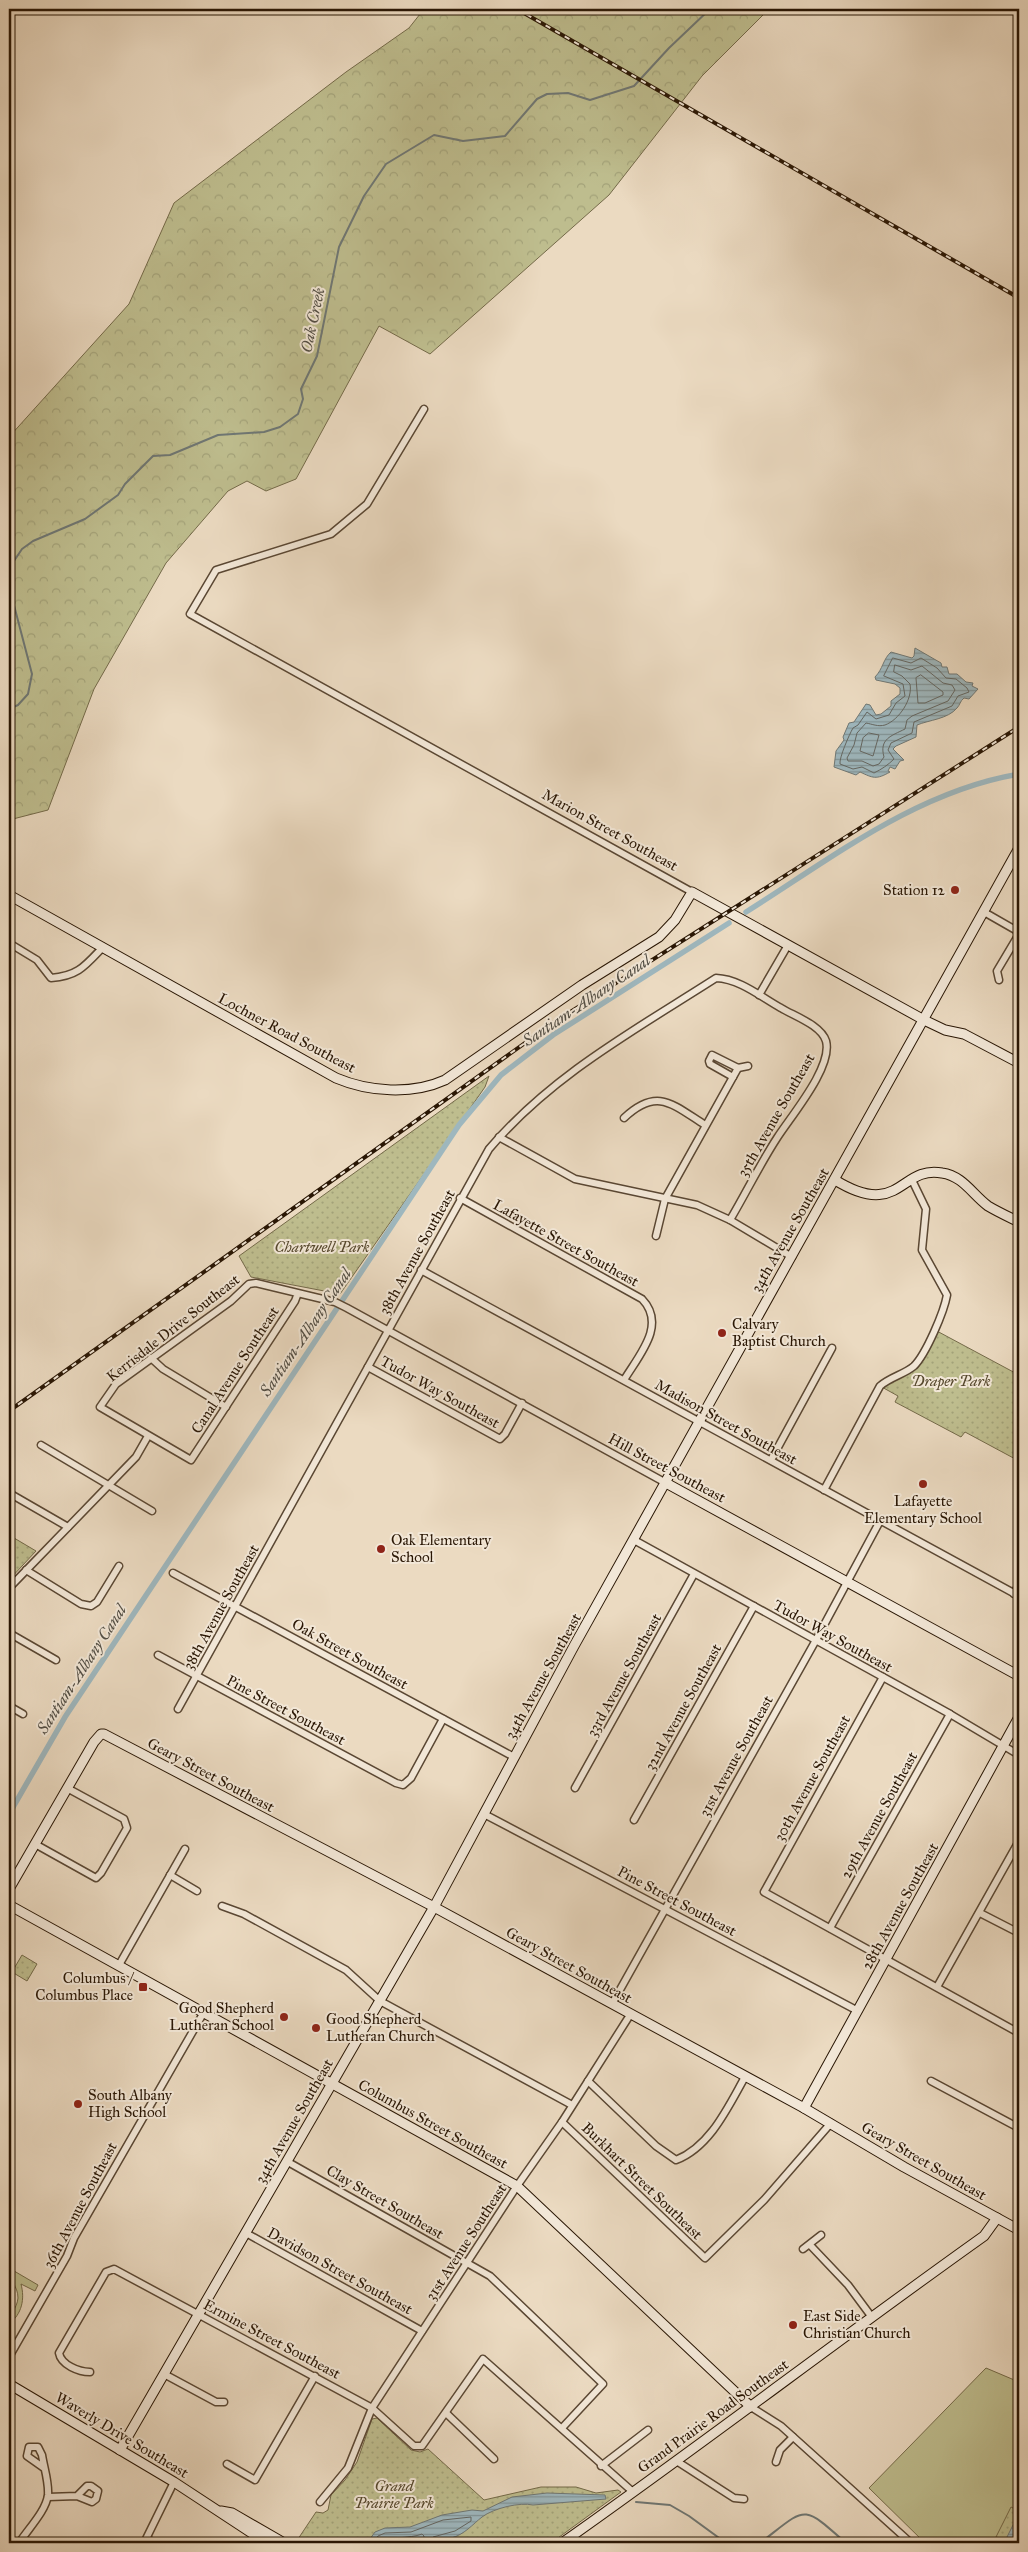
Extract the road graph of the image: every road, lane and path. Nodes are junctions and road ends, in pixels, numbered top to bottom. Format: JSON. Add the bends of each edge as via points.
{"nodes":[{"id":1,"x":424,"y":409,"type":"dead end"},
{"id":2,"x":1018,"y":854,"type":"edge"},
{"id":3,"x":692,"y":892,"type":"junction"},
{"id":4,"x":9,"y":895,"type":"edge"},
{"id":5,"x":984,"y":912,"type":"junction"},
{"id":6,"x":1019,"y":933,"type":"edge"},
{"id":7,"x":9,"y":943,"type":"edge"},
{"id":8,"x":788,"y":945,"type":"junction"},
{"id":9,"x":103,"y":947,"type":"junction"},
{"id":10,"x":999,"y":980,"type":"dead end"},
{"id":11,"x":759,"y":994,"type":"junction"},
{"id":12,"x":924,"y":1020,"type":"junction"},
{"id":13,"x":1019,"y":1063,"type":"edge"},
{"id":14,"x":748,"y":1066,"type":"dead end"},
{"id":15,"x":738,"y":1068,"type":"junction"},
{"id":16,"x":733,"y":1077,"type":"junction"},
{"id":17,"x":624,"y":1118,"type":"dead end"},
{"id":18,"x":705,"y":1125,"type":"junction"},
{"id":19,"x":499,"y":1137,"type":"junction"},
{"id":20,"x":835,"y":1180,"type":"junction"},
{"id":21,"x":912,"y":1180,"type":"junction"},
{"id":22,"x":460,"y":1198,"type":"junction"},
{"id":23,"x":665,"y":1198,"type":"junction"},
{"id":24,"x":730,"y":1220,"type":"junction"},
{"id":25,"x":1019,"y":1222,"type":"edge"},
{"id":26,"x":656,"y":1236,"type":"dead end"},
{"id":27,"x":792,"y":1256,"type":"junction"},
{"id":28,"x":421,"y":1270,"type":"junction"},
{"id":29,"x":298,"y":1293,"type":"junction"},
{"id":30,"x":388,"y":1330,"type":"junction"},
{"id":31,"x":832,"y":1348,"type":"dead end"},
{"id":32,"x":151,"y":1358,"type":"junction"},
{"id":33,"x":368,"y":1367,"type":"junction"},
{"id":34,"x":624,"y":1380,"type":"junction"},
{"id":35,"x":522,"y":1404,"type":"junction"},
{"id":36,"x":226,"y":1407,"type":"junction"},
{"id":37,"x":699,"y":1422,"type":"junction"},
{"id":38,"x":148,"y":1436,"type":"junction"},
{"id":39,"x":41,"y":1445,"type":"dead end"},
{"id":40,"x":771,"y":1460,"type":"junction"},
{"id":41,"x":666,"y":1482,"type":"junction"},
{"id":42,"x":110,"y":1484,"type":"junction"},
{"id":43,"x":824,"y":1490,"type":"junction"},
{"id":44,"x":9,"y":1493,"type":"edge"},
{"id":45,"x":152,"y":1511,"type":"dead end"},
{"id":46,"x":880,"y":1521,"type":"junction"},
{"id":47,"x":68,"y":1527,"type":"junction"},
{"id":48,"x":634,"y":1540,"type":"junction"},
{"id":49,"x":119,"y":1566,"type":"dead end"},
{"id":50,"x":26,"y":1570,"type":"junction"},
{"id":51,"x":173,"y":1573,"type":"dead end"},
{"id":52,"x":694,"y":1574,"type":"junction"},
{"id":53,"x":847,"y":1581,"type":"junction"},
{"id":54,"x":1019,"y":1584,"type":"edge"},
{"id":55,"x":9,"y":1588,"type":"edge"},
{"id":56,"x":1017,"y":1595,"type":"edge"},
{"id":57,"x":235,"y":1606,"type":"junction"},
{"id":58,"x":754,"y":1606,"type":"junction"},
{"id":59,"x":9,"y":1632,"type":"edge"},
{"id":60,"x":816,"y":1640,"type":"junction"},
{"id":61,"x":158,"y":1655,"type":"dead end"},
{"id":62,"x":56,"y":1660,"type":"dead end"},
{"id":63,"x":197,"y":1676,"type":"junction"},
{"id":64,"x":1019,"y":1676,"type":"edge"},
{"id":65,"x":883,"y":1677,"type":"junction"},
{"id":66,"x":9,"y":1706,"type":"edge"},
{"id":67,"x":178,"y":1709,"type":"dead end"},
{"id":68,"x":23,"y":1714,"type":"dead end"},
{"id":69,"x":950,"y":1714,"type":"junction"},
{"id":70,"x":1019,"y":1716,"type":"edge"},
{"id":71,"x":443,"y":1719,"type":"junction"},
{"id":72,"x":1003,"y":1746,"type":"junction"},
{"id":73,"x":1019,"y":1756,"type":"edge"},
{"id":74,"x":514,"y":1757,"type":"junction"},
{"id":75,"x":67,"y":1788,"type":"junction"},
{"id":76,"x":575,"y":1788,"type":"dead end"},
{"id":77,"x":484,"y":1814,"type":"junction"},
{"id":78,"x":634,"y":1820,"type":"dead end"},
{"id":79,"x":1019,"y":1841,"type":"edge"},
{"id":80,"x":35,"y":1844,"type":"junction"},
{"id":81,"x":186,"y":1850,"type":"dead end"},
{"id":82,"x":170,"y":1876,"type":"junction"},
{"id":83,"x":9,"y":1889,"type":"edge"},
{"id":84,"x":197,"y":1891,"type":"dead end"},
{"id":85,"x":9,"y":1904,"type":"edge"},
{"id":86,"x":222,"y":1906,"type":"dead end"},
{"id":87,"x":434,"y":1907,"type":"junction"},
{"id":88,"x":665,"y":1908,"type":"junction"},
{"id":89,"x":980,"y":1913,"type":"junction"},
{"id":90,"x":830,"y":1928,"type":"junction"},
{"id":91,"x":1019,"y":1933,"type":"edge"},
{"id":92,"x":886,"y":1959,"type":"junction"},
{"id":93,"x":119,"y":1966,"type":"junction"},
{"id":94,"x":937,"y":1987,"type":"junction"},
{"id":95,"x":380,"y":2001,"type":"junction"},
{"id":96,"x":612,"y":2004,"type":"junction"},
{"id":97,"x":858,"y":2011,"type":"junction"},
{"id":98,"x":204,"y":2012,"type":"junction"},
{"id":99,"x":630,"y":2015,"type":"junction"},
{"id":100,"x":1019,"y":2033,"type":"edge"},
{"id":101,"x":745,"y":2077,"type":"junction"},
{"id":102,"x":588,"y":2081,"type":"junction"},
{"id":103,"x":931,"y":2081,"type":"dead end"},
{"id":104,"x":332,"y":2083,"type":"junction"},
{"id":105,"x":572,"y":2105,"type":"junction"},
{"id":106,"x":804,"y":2108,"type":"junction"},
{"id":107,"x":562,"y":2122,"type":"junction"},
{"id":108,"x":832,"y":2124,"type":"junction"},
{"id":109,"x":1019,"y":2128,"type":"edge"},
{"id":110,"x":288,"y":2162,"type":"junction"},
{"id":111,"x":517,"y":2186,"type":"junction"},
{"id":112,"x":997,"y":2218,"type":"junction"},
{"id":113,"x":1019,"y":2230,"type":"edge"},
{"id":114,"x":246,"y":2232,"type":"junction"},
{"id":115,"x":821,"y":2234,"type":"dead end"},
{"id":116,"x":810,"y":2245,"type":"junction"},
{"id":117,"x":803,"y":2249,"type":"dead end"},
{"id":118,"x":468,"y":2264,"type":"junction"},
{"id":119,"x":198,"y":2314,"type":"junction"},
{"id":120,"x":871,"y":2316,"type":"junction"},
{"id":121,"x":422,"y":2331,"type":"junction"},
{"id":122,"x":9,"y":2357,"type":"edge"},
{"id":123,"x":90,"y":2372,"type":"dead end"},
{"id":124,"x":164,"y":2374,"type":"junction"},
{"id":125,"x":315,"y":2376,"type":"junction"},
{"id":126,"x":9,"y":2384,"type":"edge"},
{"id":127,"x":224,"y":2402,"type":"dead end"},
{"id":128,"x":752,"y":2407,"type":"junction"},
{"id":129,"x":372,"y":2408,"type":"junction"},
{"id":130,"x":446,"y":2413,"type":"junction"},
{"id":131,"x":562,"y":2428,"type":"junction"},
{"id":132,"x":648,"y":2430,"type":"dead end"},
{"id":133,"x":793,"y":2436,"type":"junction"},
{"id":134,"x":120,"y":2450,"type":"junction"},
{"id":135,"x":494,"y":2459,"type":"dead end"},
{"id":136,"x":678,"y":2462,"type":"junction"},
{"id":137,"x":776,"y":2462,"type":"dead end"},
{"id":138,"x":227,"y":2464,"type":"dead end"},
{"id":139,"x":602,"y":2466,"type":"junction"},
{"id":140,"x":44,"y":2468,"type":"dead end"},
{"id":141,"x":174,"y":2482,"type":"junction"},
{"id":142,"x":633,"y":2492,"type":"junction"},
{"id":143,"x":48,"y":2496,"type":"junction"},
{"id":144,"x":77,"y":2496,"type":"dead end"},
{"id":145,"x":744,"y":2499,"type":"dead end"},
{"id":146,"x":320,"y":2502,"type":"dead end"},
{"id":147,"x":220,"y":2511,"type":"junction"},
{"id":148,"x":146,"y":2541,"type":"edge"},
{"id":149,"x":19,"y":2543,"type":"edge"},
{"id":150,"x":154,"y":2543,"type":"edge"},
{"id":151,"x":267,"y":2543,"type":"edge"},
{"id":152,"x":284,"y":2543,"type":"edge"},
{"id":153,"x":562,"y":2543,"type":"edge"},
{"id":154,"x":911,"y":2543,"type":"edge"}],
"edges":[{"from":1,"to":3,"type":"street","name":"Marion Street Southeast","via":[[367,504],[331,534],[216,570],[190,614]]},
{"from":2,"to":5,"type":"street","name":"34th Avenue Southeast"},
{"from":3,"to":8,"type":"street","name":"Marion Street Southeast"},
{"from":3,"to":9,"type":"street","name":"Lochner Road Southeast","via":[[675,920],[658,936],[445,1080],[433,1086],[400,1090],[368,1088],[336,1078]]},
{"from":4,"to":9,"type":"street","name":"Lochner Road Southeast"},
{"from":5,"to":6,"type":"street"},
{"from":5,"to":12,"type":"street","name":"34th Avenue Southeast"},
{"from":6,"to":10,"type":"street","via":[[997,971]]},
{"from":7,"to":9,"type":"street","via":[[37,960],[51,978],[68,977],[82,969]]},
{"from":8,"to":11,"type":"street"},
{"from":8,"to":12,"type":"street","name":"Marion Street Southeast"},
{"from":11,"to":19,"type":"street","name":"38th Avenue Southeast","via":[[716,978],[575,1068],[528,1107]]},
{"from":11,"to":24,"type":"street","name":"35th Avenue Southeast","via":[[818,1029],[826,1040],[826,1055],[792,1120],[778,1137]]},
{"from":12,"to":13,"type":"street","name":"Marion Street Southeast","via":[[945,1030],[964,1034]]},
{"from":12,"to":20,"type":"street","name":"34th Avenue Southeast"},
{"from":14,"to":15,"type":"street"},
{"from":15,"to":16,"type":"street"},
{"from":15,"to":16,"type":"street","via":[[715,1054],[709,1058],[710,1064]]},
{"from":16,"to":18,"type":"street"},
{"from":17,"to":18,"type":"street","via":[[644,1102],[657,1100]]},
{"from":18,"to":23,"type":"street"},
{"from":19,"to":22,"type":"street","name":"38th Avenue Southeast"},
{"from":19,"to":23,"type":"street","via":[[575,1179]]},
{"from":20,"to":21,"type":"street","via":[[856,1192],[873,1196],[894,1191]]},
{"from":20,"to":27,"type":"street","name":"34th Avenue Southeast"},
{"from":21,"to":25,"type":"street","via":[[933,1172],[950,1174],[963,1181],[989,1206]]},
{"from":21,"to":43,"type":"street","via":[[926,1209],[922,1250],[947,1295],[943,1315],[914,1366],[880,1386]]},
{"from":22,"to":28,"type":"street","name":"38th Avenue Southeast"},
{"from":22,"to":34,"type":"street","name":"Lafayette Street Southeast","via":[[642,1299],[652,1316],[650,1335]]},
{"from":23,"to":24,"type":"street","via":[[698,1205]]},
{"from":23,"to":26,"type":"street"},
{"from":24,"to":27,"type":"street"},
{"from":27,"to":37,"type":"street","name":"34th Avenue Southeast"},
{"from":28,"to":30,"type":"street","name":"38th Avenue Southeast"},
{"from":28,"to":34,"type":"street","name":"Madison Street Southeast"},
{"from":29,"to":30,"type":"street","name":"Hill Street Southeast","via":[[335,1302]]},
{"from":29,"to":32,"type":"street","name":"Kerrisdale Drive Southeast","via":[[256,1282],[249,1284],[231,1301]]},
{"from":29,"to":36,"type":"street","name":"Canal Avenue Southeast"},
{"from":30,"to":33,"type":"street","name":"38th Avenue Southeast"},
{"from":30,"to":35,"type":"street","name":"Hill Street Southeast"},
{"from":31,"to":40,"type":"street"},
{"from":32,"to":36,"type":"street","via":[[162,1370]]},
{"from":32,"to":38,"type":"street","name":"Kerrisdale Drive Southeast","via":[[116,1384],[100,1407]]},
{"from":33,"to":35,"type":"street","name":"Tudor Way Southeast","via":[[500,1439]]},
{"from":33,"to":57,"type":"street","name":"38th Avenue Southeast"},
{"from":34,"to":37,"type":"street","name":"Madison Street Southeast"},
{"from":35,"to":41,"type":"street","name":"Hill Street Southeast"},
{"from":36,"to":38,"type":"street","name":"Canal Avenue Southeast","via":[[191,1460]]},
{"from":37,"to":40,"type":"street","name":"Madison Street Southeast"},
{"from":37,"to":41,"type":"street","name":"34th Avenue Southeast"},
{"from":38,"to":42,"type":"street","via":[[136,1457]]},
{"from":39,"to":42,"type":"street"},
{"from":40,"to":43,"type":"street","name":"Madison Street Southeast"},
{"from":41,"to":48,"type":"street","name":"34th Avenue Southeast"},
{"from":41,"to":53,"type":"street","name":"Hill Street Southeast"},
{"from":42,"to":45,"type":"street"},
{"from":42,"to":47,"type":"street"},
{"from":43,"to":46,"type":"street","name":"Madison Street Southeast"},
{"from":44,"to":47,"type":"street"},
{"from":46,"to":53,"type":"street","name":"31st Avenue Southeast"},
{"from":46,"to":56,"type":"street","name":"Madison Street Southeast"},
{"from":47,"to":50,"type":"street"},
{"from":48,"to":52,"type":"street","name":"Tudor Way Southeast"},
{"from":48,"to":74,"type":"street","name":"34th Avenue Southeast"},
{"from":49,"to":50,"type":"street","via":[[97,1602],[91,1606],[82,1604]]},
{"from":50,"to":55,"type":"street"},
{"from":51,"to":57,"type":"street","name":"Oak Street Southeast"},
{"from":52,"to":58,"type":"street","name":"Tudor Way Southeast"},
{"from":52,"to":76,"type":"street","name":"33rd Avenue Southeast"},
{"from":53,"to":60,"type":"street","name":"31st Avenue Southeast"},
{"from":53,"to":64,"type":"street","name":"Hill Street Southeast"},
{"from":54,"to":56,"type":"street"},
{"from":57,"to":63,"type":"street","name":"38th Avenue Southeast"},
{"from":57,"to":71,"type":"street","name":"Oak Street Southeast"},
{"from":58,"to":60,"type":"street","name":"Tudor Way Southeast"},
{"from":58,"to":78,"type":"street","name":"32nd Avenue Southeast"},
{"from":59,"to":62,"type":"street"},
{"from":60,"to":65,"type":"street","name":"Tudor Way Southeast"},
{"from":60,"to":88,"type":"street","name":"31st Avenue Southeast"},
{"from":61,"to":63,"type":"street","name":"Pine Street Southeast"},
{"from":63,"to":67,"type":"street","name":"38th Avenue Southeast"},
{"from":63,"to":71,"type":"street","name":"Pine Street Southeast","via":[[403,1785],[411,1778]]},
{"from":65,"to":69,"type":"street","name":"Tudor Way Southeast"},
{"from":65,"to":90,"type":"street","name":"30th Avenue Southeast","via":[[764,1892]]},
{"from":66,"to":68,"type":"street"},
{"from":69,"to":72,"type":"street","name":"Tudor Way Southeast"},
{"from":69,"to":90,"type":"street","name":"29th Avenue Southeast"},
{"from":70,"to":72,"type":"street","name":"28th Avenue Southeast"},
{"from":71,"to":74,"type":"street","name":"Oak Street Southeast"},
{"from":72,"to":73,"type":"street","name":"Tudor Way Southeast"},
{"from":72,"to":92,"type":"street","name":"28th Avenue Southeast"},
{"from":74,"to":77,"type":"street","name":"34th Avenue Southeast"},
{"from":75,"to":80,"type":"street"},
{"from":75,"to":80,"type":"street","via":[[124,1819],[127,1828],[96,1878]]},
{"from":75,"to":87,"type":"street","name":"Geary Street Southeast","via":[[101,1734]]},
{"from":77,"to":87,"type":"street","name":"34th Avenue Southeast"},
{"from":77,"to":88,"type":"street","name":"Pine Street Southeast"},
{"from":79,"to":89,"type":"street"},
{"from":80,"to":83,"type":"street"},
{"from":81,"to":82,"type":"street"},
{"from":82,"to":84,"type":"street"},
{"from":82,"to":93,"type":"street"},
{"from":85,"to":93,"type":"street","name":"Columbus Street Southeast"},
{"from":86,"to":95,"type":"street","via":[[244,1914],[346,1970]]},
{"from":87,"to":95,"type":"street","name":"34th Avenue Southeast"},
{"from":87,"to":96,"type":"street","name":"Geary Street Southeast"},
{"from":88,"to":96,"type":"street","name":"31st Avenue Southeast"},
{"from":88,"to":97,"type":"street","name":"Pine Street Southeast"},
{"from":89,"to":91,"type":"street"},
{"from":89,"to":94,"type":"street"},
{"from":90,"to":92,"type":"street"},
{"from":92,"to":94,"type":"street"},
{"from":92,"to":97,"type":"street","name":"28th Avenue Southeast"},
{"from":93,"to":98,"type":"street","name":"Columbus Street Southeast"},
{"from":94,"to":100,"type":"street"},
{"from":95,"to":104,"type":"street","name":"34th Avenue Southeast"},
{"from":95,"to":105,"type":"street"},
{"from":96,"to":99,"type":"street","name":"Geary Street Southeast"},
{"from":97,"to":106,"type":"street","name":"28th Avenue Southeast"},
{"from":98,"to":104,"type":"street","name":"Columbus Street Southeast"},
{"from":98,"to":122,"type":"street","name":"36th Avenue Southeast","via":[[98,2194],[70,2245],[68,2256]]},
{"from":99,"to":101,"type":"street","name":"Geary Street Southeast"},
{"from":99,"to":102,"type":"street","name":"31st Avenue Southeast"},
{"from":101,"to":102,"type":"street","via":[[716,2126],[685,2157],[676,2160],[656,2146]]},
{"from":101,"to":106,"type":"street","name":"Geary Street Southeast"},
{"from":102,"to":105,"type":"street","name":"31st Avenue Southeast"},
{"from":103,"to":109,"type":"street"},
{"from":104,"to":110,"type":"street","name":"34th Avenue Southeast"},
{"from":104,"to":111,"type":"street","name":"Columbus Street Southeast"},
{"from":105,"to":107,"type":"street","name":"31st Avenue Southeast"},
{"from":106,"to":108,"type":"street","name":"Geary Street Southeast"},
{"from":107,"to":108,"type":"street","name":"Burkhart Street Southeast","via":[[705,2258],[764,2200]]},
{"from":107,"to":111,"type":"street","name":"31st Avenue Southeast"},
{"from":108,"to":112,"type":"street","name":"Geary Street Southeast"},
{"from":110,"to":114,"type":"street","name":"34th Avenue Southeast"},
{"from":110,"to":118,"type":"street","name":"Clay Street Southeast"},
{"from":111,"to":118,"type":"street","name":"31st Avenue Southeast"},
{"from":111,"to":128,"type":"street","name":"Columbus Street Southeast"},
{"from":112,"to":113,"type":"street","name":"Geary Street Southeast"},
{"from":112,"to":120,"type":"street","name":"Grand Prairie Road Southeast","via":[[984,2236]]},
{"from":114,"to":119,"type":"street","name":"34th Avenue Southeast"},
{"from":114,"to":121,"type":"street","name":"Davidson Street Southeast"},
{"from":115,"to":116,"type":"street"},
{"from":116,"to":117,"type":"street"},
{"from":116,"to":120,"type":"street","via":[[848,2285]]},
{"from":118,"to":121,"type":"street","name":"31st Avenue Southeast"},
{"from":118,"to":131,"type":"street","name":"Clay Street Southeast","via":[[490,2276],[603,2384]]},
{"from":119,"to":123,"type":"street","name":"Ermine Street Southeast","via":[[119,2272],[106,2272],[59,2353],[64,2362]]},
{"from":119,"to":124,"type":"street","name":"34th Avenue Southeast"},
{"from":119,"to":125,"type":"street","name":"Ermine Street Southeast"},
{"from":120,"to":128,"type":"street","name":"Grand Prairie Road Southeast"},
{"from":121,"to":129,"type":"street","name":"31st Avenue Southeast"},
{"from":124,"to":127,"type":"street","via":[[216,2402]]},
{"from":124,"to":134,"type":"street","name":"34th Avenue Southeast"},
{"from":125,"to":129,"type":"street","name":"Ermine Street Southeast"},
{"from":125,"to":138,"type":"street","via":[[255,2480]]},
{"from":126,"to":134,"type":"street","name":"Waverly Drive Southeast"},
{"from":128,"to":133,"type":"street","name":"Columbus Street Southeast"},
{"from":128,"to":136,"type":"street","name":"Grand Prairie Road Southeast"},
{"from":129,"to":130,"type":"street","name":"Ermine Street Southeast","via":[[414,2446],[422,2446]]},
{"from":129,"to":146,"type":"street","name":"31st Avenue Southeast","via":[[348,2468]]},
{"from":130,"to":131,"type":"street","via":[[483,2359]]},
{"from":130,"to":135,"type":"street"},
{"from":131,"to":139,"type":"street"},
{"from":132,"to":139,"type":"street"},
{"from":133,"to":137,"type":"street","via":[[780,2450]]},
{"from":133,"to":154,"type":"street","name":"Columbus Street Southeast"},
{"from":134,"to":141,"type":"street","name":"Waverly Drive Southeast"},
{"from":136,"to":142,"type":"street","name":"Grand Prairie Road Southeast"},
{"from":136,"to":145,"type":"street","via":[[734,2498]]},
{"from":139,"to":142,"type":"street"},
{"from":140,"to":143,"type":"street"},
{"from":141,"to":147,"type":"street","name":"Waverly Drive Southeast"},
{"from":141,"to":148,"type":"street"},
{"from":142,"to":153,"type":"street","name":"Grand Prairie Road Southeast"},
{"from":143,"to":144,"type":"street"},
{"from":143,"to":149,"type":"street"},
{"from":147,"to":151,"type":"street","name":"Waverly Drive Southeast","via":[[230,2521]]},
{"from":147,"to":152,"type":"street","name":"Waverly Drive Southeast","via":[[232,2512]]},
{"from":148,"to":150,"type":"street"}]}
